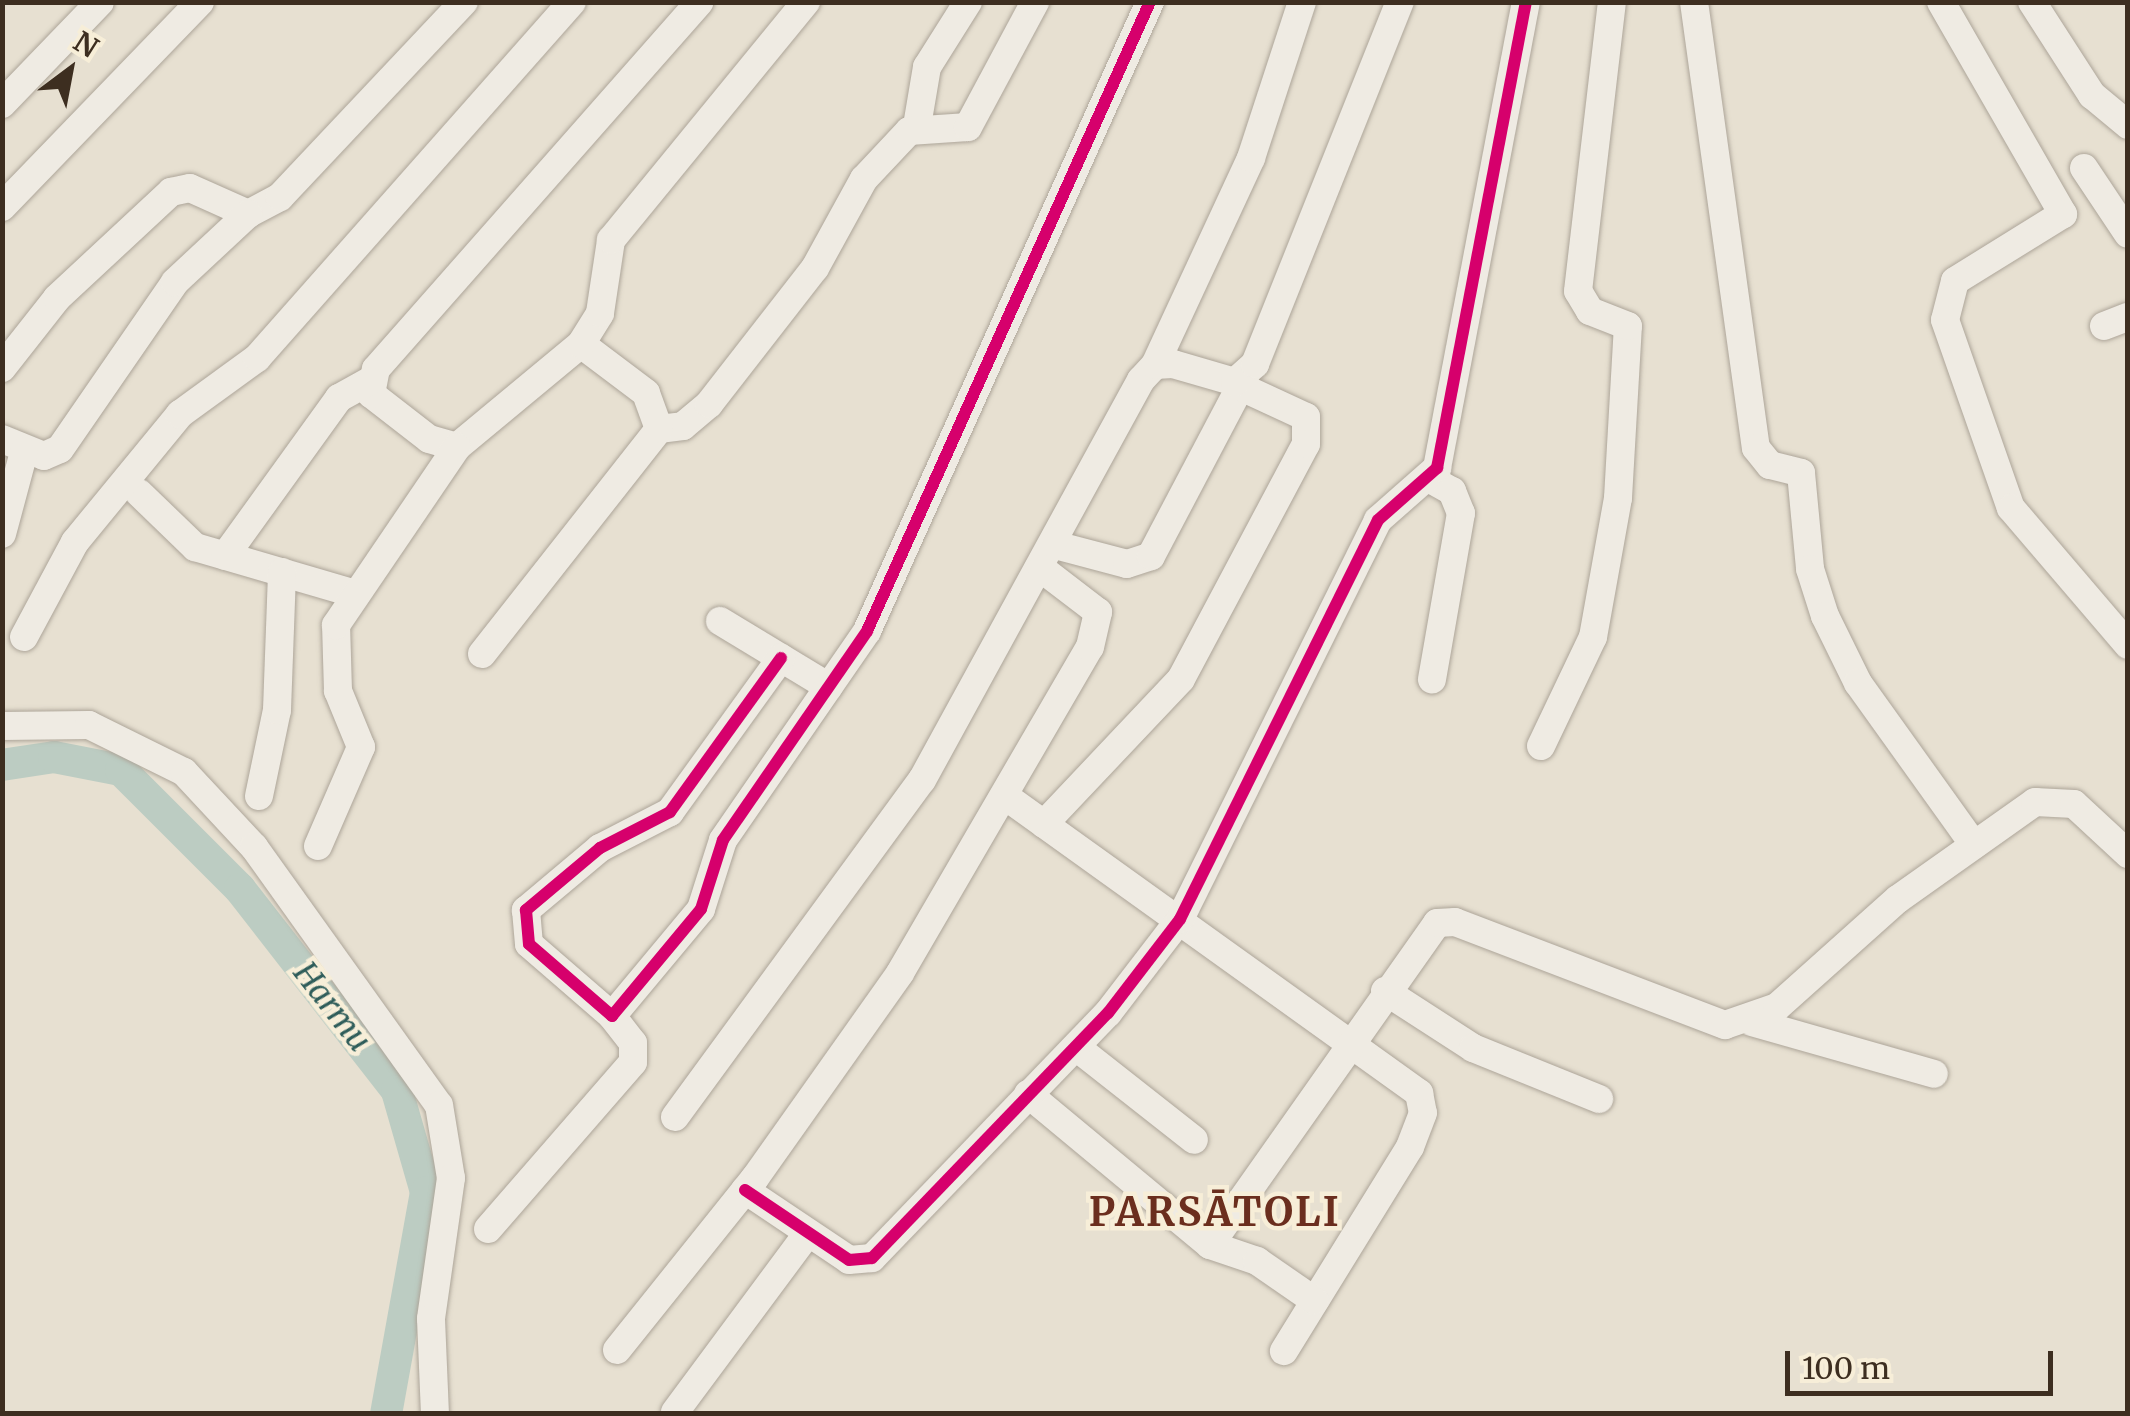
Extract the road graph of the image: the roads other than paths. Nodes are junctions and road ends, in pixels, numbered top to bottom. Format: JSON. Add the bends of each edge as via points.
{"nodes":[{"id":1,"x":100,"y":2,"type":"edge"},
{"id":2,"x":200,"y":2,"type":"edge"},
{"id":3,"x":464,"y":2,"type":"edge"},
{"id":4,"x":572,"y":2,"type":"edge"},
{"id":5,"x":700,"y":2,"type":"edge"},
{"id":6,"x":806,"y":2,"type":"edge"},
{"id":7,"x":968,"y":2,"type":"edge"},
{"id":8,"x":1035,"y":2,"type":"edge"},
{"id":9,"x":1150,"y":2,"type":"edge"},
{"id":10,"x":1302,"y":2,"type":"edge"},
{"id":11,"x":1400,"y":2,"type":"edge"},
{"id":12,"x":1526,"y":2,"type":"edge"},
{"id":13,"x":1612,"y":2,"type":"edge"},
{"id":14,"x":1694,"y":2,"type":"edge"},
{"id":15,"x":1941,"y":2,"type":"edge"},
{"id":16,"x":2032,"y":2,"type":"edge"},
{"id":17,"x":2,"y":104,"type":"edge"},
{"id":18,"x":917,"y":126,"type":"junction"},
{"id":19,"x":2128,"y":126,"type":"edge"},
{"id":20,"x":2084,"y":168,"type":"dead end"},
{"id":21,"x":2,"y":207,"type":"edge"},
{"id":22,"x":248,"y":214,"type":"junction"},
{"id":23,"x":2128,"y":234,"type":"edge"},
{"id":24,"x":581,"y":344,"type":"junction"},
{"id":25,"x":1155,"y":365,"type":"junction"},
{"id":26,"x":2,"y":368,"type":"edge"},
{"id":27,"x":370,"y":382,"type":"junction"},
{"id":28,"x":1243,"y":383,"type":"junction"},
{"id":29,"x":658,"y":429,"type":"junction"},
{"id":30,"x":13,"y":446,"type":"edge"},
{"id":31,"x":457,"y":446,"type":"junction"},
{"id":32,"x":1432,"y":480,"type":"junction"},
{"id":33,"x":139,"y":493,"type":"dead end"},
{"id":34,"x":2,"y":534,"type":"edge"},
{"id":35,"x":225,"y":556,"type":"junction"},
{"id":36,"x":1048,"y":557,"type":"junction"},
{"id":37,"x":282,"y":572,"type":"junction"},
{"id":38,"x":356,"y":594,"type":"junction"},
{"id":39,"x":720,"y":622,"type":"dead end"},
{"id":40,"x":24,"y":638,"type":"dead end"},
{"id":41,"x":2128,"y":645,"type":"edge"},
{"id":42,"x":482,"y":654,"type":"dead end"},
{"id":43,"x":781,"y":658,"type":"junction"},
{"id":44,"x":1432,"y":680,"type":"dead end"},
{"id":45,"x":829,"y":687,"type":"junction"},
{"id":46,"x":2,"y":726,"type":"edge"},
{"id":47,"x":1540,"y":746,"type":"dead end"},
{"id":48,"x":259,"y":796,"type":"dead end"},
{"id":49,"x":1004,"y":796,"type":"junction"},
{"id":50,"x":1044,"y":824,"type":"junction"},
{"id":51,"x":318,"y":846,"type":"dead end"},
{"id":52,"x":1974,"y":846,"type":"junction"},
{"id":53,"x":2128,"y":854,"type":"edge"},
{"id":54,"x":1180,"y":919,"type":"junction"},
{"id":55,"x":1385,"y":991,"type":"junction"},
{"id":56,"x":612,"y":1016,"type":"junction"},
{"id":57,"x":1752,"y":1022,"type":"junction"},
{"id":58,"x":1354,"y":1039,"type":"junction"},
{"id":59,"x":1076,"y":1047,"type":"junction"},
{"id":60,"x":1934,"y":1074,"type":"dead end"},
{"id":61,"x":1028,"y":1094,"type":"junction"},
{"id":62,"x":1599,"y":1099,"type":"dead end"},
{"id":63,"x":675,"y":1117,"type":"dead end"},
{"id":64,"x":1194,"y":1140,"type":"dead end"},
{"id":65,"x":746,"y":1190,"type":"junction"},
{"id":66,"x":488,"y":1229,"type":"dead end"},
{"id":67,"x":808,"y":1233,"type":"junction"},
{"id":68,"x":1210,"y":1245,"type":"junction"},
{"id":69,"x":1315,"y":1301,"type":"junction"},
{"id":70,"x":617,"y":1350,"type":"dead end"},
{"id":71,"x":1284,"y":1351,"type":"dead end"},
{"id":72,"x":674,"y":1412,"type":"edge"},
{"id":73,"x":435,"y":1414,"type":"edge"}],
"edges":[{"from":1,"to":17,"type":"street"},
{"from":2,"to":21,"type":"street"},
{"from":3,"to":22,"type":"street","via":[[280,197]]},
{"from":4,"to":40,"type":"street","via":[[257,358],[180,414],[74,542]]},
{"from":5,"to":27,"type":"street"},
{"from":6,"to":24,"type":"street","via":[[618,228],[600,313]]},
{"from":7,"to":18,"type":"street","via":[[927,68]]},
{"from":8,"to":18,"type":"street","via":[[968,127]]},
{"from":9,"to":45,"type":"street","via":[[1053,205],[928,510]]},
{"from":10,"to":25,"type":"street","via":[[1251,158]]},
{"from":11,"to":28,"type":"street"},
{"from":12,"to":32,"type":"street"},
{"from":13,"to":47,"type":"street","via":[[1578,291],[1590,312],[1628,326],[1618,498],[1593,636]]},
{"from":14,"to":52,"type":"street","via":[[1756,448],[1770,465],[1801,472],[1810,569],[1825,616],[1858,683]]},
{"from":15,"to":41,"type":"street","via":[[2063,214],[1955,282],[1945,320],[2011,508]]},
{"from":16,"to":19,"type":"street","via":[[2092,95]]},
{"from":18,"to":29,"type":"street","via":[[864,179],[815,268],[709,404],[682,426]]},
{"from":20,"to":23,"type":"street"},
{"from":22,"to":26,"type":"street","via":[[190,188],[171,192],[57,298]]},
{"from":22,"to":30,"type":"street","via":[[175,282],[60,449]]},
{"from":24,"to":29,"type":"street","via":[[584,355],[646,393]]},
{"from":24,"to":31,"type":"street"},
{"from":25,"to":28,"type":"street"},
{"from":25,"to":36,"type":"street"},
{"from":27,"to":31,"type":"street","via":[[384,406]]},
{"from":27,"to":35,"type":"street","via":[[339,398]]},
{"from":28,"to":36,"type":"street","via":[[1151,556],[1126,564]]},
{"from":28,"to":50,"type":"street","via":[[1306,418],[1306,444],[1182,679]]},
{"from":29,"to":42,"type":"street"},
{"from":30,"to":34,"type":"street"},
{"from":31,"to":38,"type":"street"},
{"from":32,"to":44,"type":"street","via":[[1452,492],[1461,513]]},
{"from":32,"to":54,"type":"street","via":[[1378,520]]},
{"from":33,"to":35,"type":"street","via":[[180,539]]},
{"from":35,"to":37,"type":"street"},
{"from":36,"to":49,"type":"street","via":[[1089,599],[1098,624]]},
{"from":36,"to":63,"type":"street","via":[[922,780]]},
{"from":37,"to":38,"type":"street"},
{"from":37,"to":48,"type":"street","via":[[277,710]]},
{"from":38,"to":51,"type":"street","via":[[333,640],[338,691],[362,747]]},
{"from":39,"to":43,"type":"street"},
{"from":43,"to":45,"type":"street"},
{"from":43,"to":56,"type":"street","via":[[670,812],[600,848],[526,910],[529,944]]},
{"from":45,"to":56,"type":"street","via":[[723,840],[702,909]]},
{"from":46,"to":73,"type":"street","via":[[89,725],[184,772],[254,847],[439,1104],[451,1178],[431,1320]]},
{"from":49,"to":50,"type":"street"},
{"from":49,"to":65,"type":"street","via":[[900,973]]},
{"from":50,"to":54,"type":"street"},
{"from":52,"to":53,"type":"street","via":[[2056,796]]},
{"from":52,"to":57,"type":"street"},
{"from":54,"to":58,"type":"street"},
{"from":54,"to":59,"type":"street"},
{"from":55,"to":57,"type":"street","via":[[1418,938],[1455,922],[1702,1021]]},
{"from":55,"to":58,"type":"street"},
{"from":55,"to":62,"type":"street","via":[[1473,1048]]},
{"from":56,"to":66,"type":"street","via":[[633,1043],[633,1062]]},
{"from":57,"to":60,"type":"street"},
{"from":58,"to":68,"type":"street"},
{"from":58,"to":69,"type":"street","via":[[1408,1077],[1424,1114]]},
{"from":59,"to":61,"type":"street"},
{"from":59,"to":64,"type":"street"},
{"from":61,"to":67,"type":"street","via":[[872,1258],[849,1260]]},
{"from":61,"to":68,"type":"street"},
{"from":65,"to":67,"type":"street"},
{"from":65,"to":70,"type":"street"},
{"from":67,"to":72,"type":"street"},
{"from":68,"to":69,"type":"street","via":[[1257,1261]]},
{"from":69,"to":71,"type":"street"}]}
